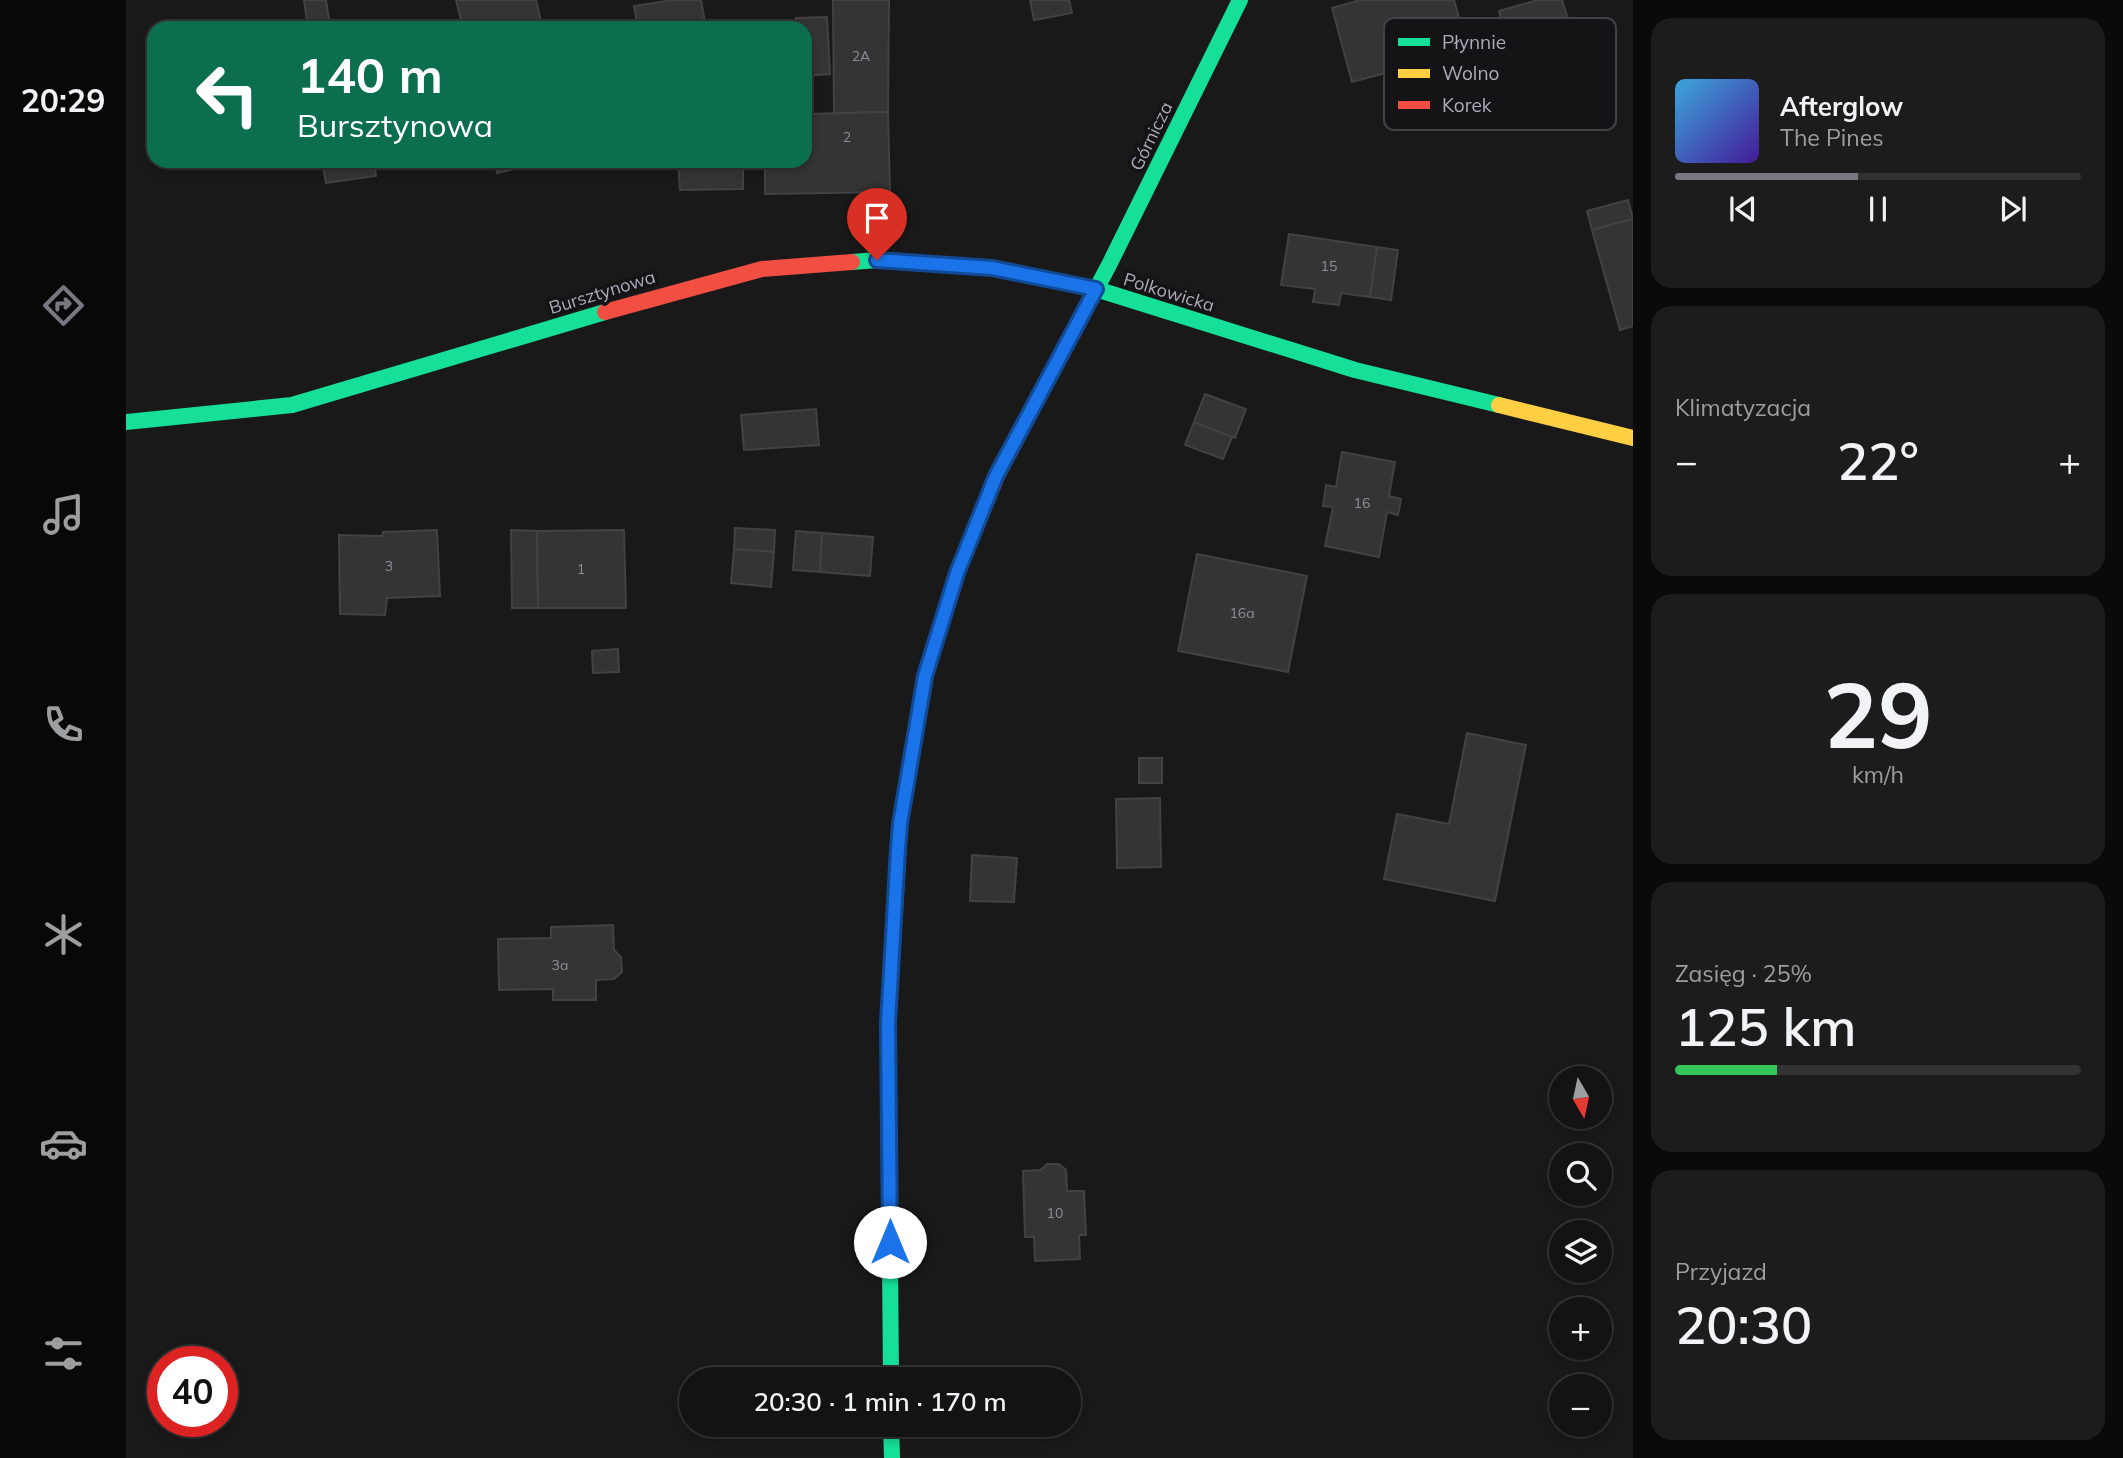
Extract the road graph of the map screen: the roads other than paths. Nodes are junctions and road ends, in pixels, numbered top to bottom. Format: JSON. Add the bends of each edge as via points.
{"nodes":[{"id":1,"x":1240,"y":0,"type":"edge"},
{"id":2,"x":1096,"y":289,"type":"junction"},
{"id":3,"x":126,"y":422,"type":"edge"},
{"id":4,"x":1633,"y":438,"type":"edge"},
{"id":5,"x":891,"y":1367,"type":"edge"},
{"id":6,"x":891,"y":1437,"type":"edge"},
{"id":7,"x":892,"y":1458,"type":"edge"}],
"edges":[{"from":1,"to":2,"type":"street","name":"Górnicza"},
{"from":2,"to":3,"type":"street","name":"Bursztynowa","via":[[992,268],[877,260],[762,269],[292,405]]},
{"from":2,"to":4,"type":"street","name":"Polkowicka","via":[[1354,370]]},
{"from":2,"to":5,"type":"street","name":"Polkowicka","via":[[996,476],[957,573],[925,676],[900,824],[888,1023]]},
{"from":6,"to":7,"type":"street"}]}
